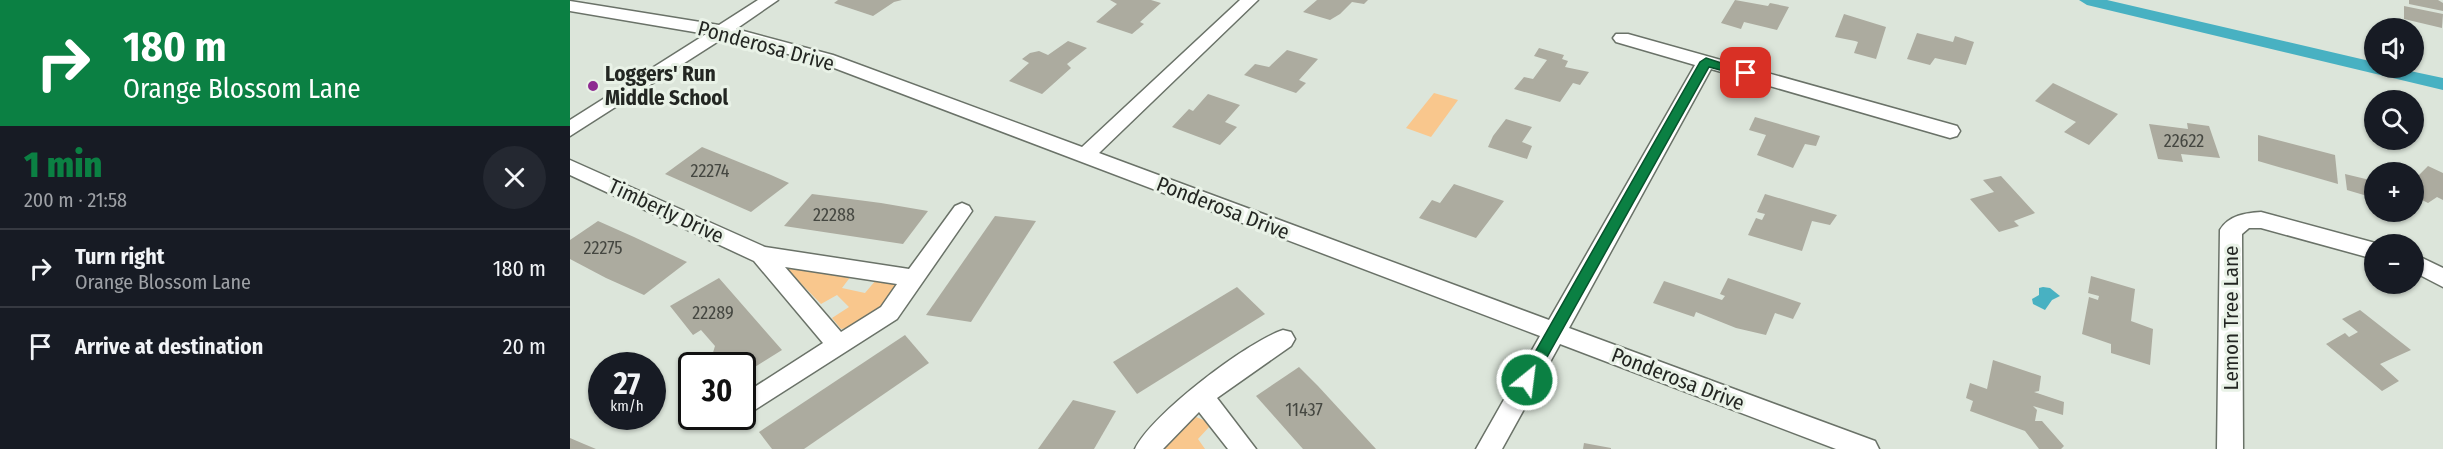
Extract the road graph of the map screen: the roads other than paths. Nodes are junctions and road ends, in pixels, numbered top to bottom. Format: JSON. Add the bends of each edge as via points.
{"nodes":[{"id":1,"x":771,"y":0,"type":"edge"},
{"id":2,"x":1250,"y":0,"type":"edge"},
{"id":3,"x":570,"y":6,"type":"edge"},
{"id":4,"x":722,"y":31,"type":"junction"},
{"id":5,"x":1622,"y":38,"type":"dead end"},
{"id":6,"x":1706,"y":62,"type":"junction"},
{"id":7,"x":570,"y":129,"type":"edge"},
{"id":8,"x":1950,"y":131,"type":"dead end"},
{"id":9,"x":1084,"y":156,"type":"junction"},
{"id":10,"x":570,"y":166,"type":"edge"},
{"id":11,"x":962,"y":211,"type":"dead end"},
{"id":12,"x":2364,"y":248,"type":"edge"},
{"id":13,"x":762,"y":255,"type":"junction"},
{"id":14,"x":2424,"y":268,"type":"edge"},
{"id":15,"x":914,"y":278,"type":"junction"},
{"id":16,"x":2443,"y":278,"type":"edge"},
{"id":17,"x":1553,"y":332,"type":"junction"},
{"id":18,"x":1283,"y":339,"type":"dead end"},
{"id":19,"x":839,"y":346,"type":"junction"},
{"id":20,"x":1201,"y":396,"type":"junction"},
{"id":21,"x":756,"y":399,"type":"edge"},
{"id":22,"x":1496,"y":447,"type":"edge"},
{"id":23,"x":1148,"y":449,"type":"edge"},
{"id":24,"x":1243,"y":449,"type":"edge"},
{"id":25,"x":1866,"y":449,"type":"edge"},
{"id":26,"x":2230,"y":449,"type":"edge"}],
"edges":[{"from":1,"to":4,"type":"street"},
{"from":2,"to":9,"type":"street"},
{"from":3,"to":4,"type":"street","name":"Ponderosa Drive"},
{"from":4,"to":7,"type":"street"},
{"from":4,"to":9,"type":"street","name":"Ponderosa Drive","via":[[826,59]]},
{"from":5,"to":6,"type":"street"},
{"from":6,"to":8,"type":"street"},
{"from":6,"to":17,"type":"street"},
{"from":9,"to":17,"type":"street","name":"Ponderosa Drive"},
{"from":10,"to":13,"type":"street","name":"Timberly Drive"},
{"from":11,"to":15,"type":"street"},
{"from":12,"to":26,"type":"street","name":"Lemon Tree Lane","via":[[2261,220],[2238,224],[2231,230]]},
{"from":13,"to":15,"type":"street","name":"Timberly Drive"},
{"from":13,"to":19,"type":"street","name":"Timberly Drive"},
{"from":14,"to":16,"type":"street"},
{"from":15,"to":19,"type":"street","via":[[889,313]]},
{"from":17,"to":22,"type":"street"},
{"from":17,"to":25,"type":"street","name":"Ponderosa Drive"},
{"from":18,"to":20,"type":"street"},
{"from":19,"to":21,"type":"street"},
{"from":20,"to":23,"type":"street","via":[[1161,430]]},
{"from":20,"to":24,"type":"street"}]}
